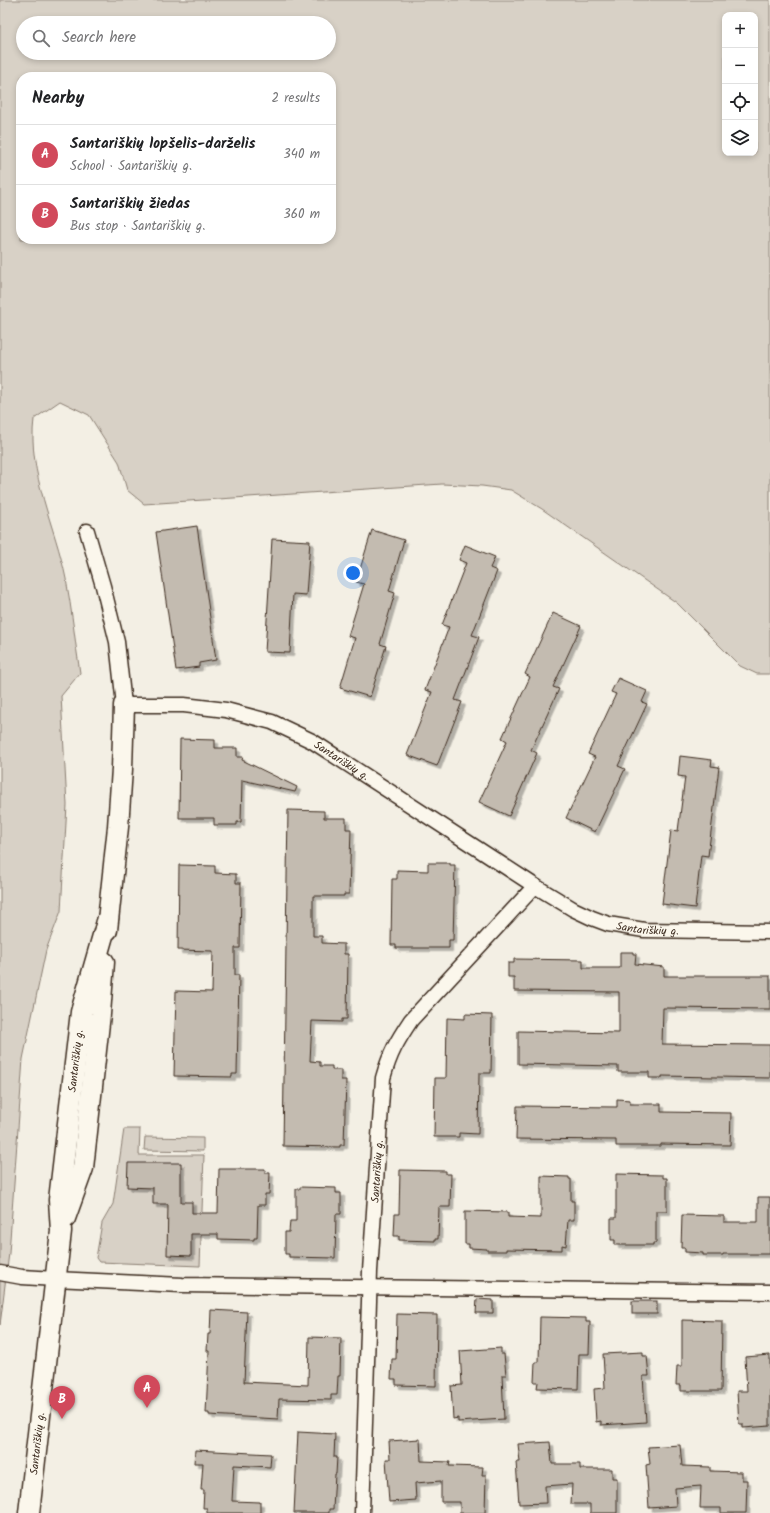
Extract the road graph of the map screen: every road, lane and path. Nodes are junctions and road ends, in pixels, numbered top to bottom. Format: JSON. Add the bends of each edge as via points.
{"nodes":[{"id":1,"x":87,"y":531,"type":"dead end"},
{"id":2,"x":124,"y":705,"type":"junction"},
{"id":3,"x":535,"y":886,"type":"junction"},
{"id":4,"x":770,"y":932,"type":"edge"},
{"id":5,"x":0,"y":1273,"type":"edge"},
{"id":6,"x":55,"y":1279,"type":"junction"},
{"id":7,"x":370,"y":1288,"type":"junction"},
{"id":8,"x":770,"y":1292,"type":"edge"},
{"id":9,"x":28,"y":1513,"type":"edge"},
{"id":10,"x":362,"y":1513,"type":"edge"}],
"edges":[{"from":1,"to":2,"type":"street","name":"Santariškių g.","via":[[117,642]]},
{"from":2,"to":3,"type":"street","name":"Santariškių g.","via":[[184,705],[226,710],[272,722],[312,741]]},
{"from":2,"to":6,"type":"main road","name":"Santariškių g.","via":[[118,827],[108,918],[81,1012],[59,1200],[61,1231]]},
{"from":3,"to":4,"type":"street","name":"Santariškių g.","via":[[592,918],[623,927],[644,930]]},
{"from":3,"to":7,"type":"street","name":"Santariškių g.","via":[[411,1020],[388,1058],[383,1078]]},
{"from":5,"to":6,"type":"street"},
{"from":6,"to":7,"type":"street","via":[[182,1285]]},
{"from":6,"to":9,"type":"main road","name":"Santariškių g."},
{"from":7,"to":8,"type":"street"},
{"from":7,"to":10,"type":"street","name":"Santariškių g."}]}
